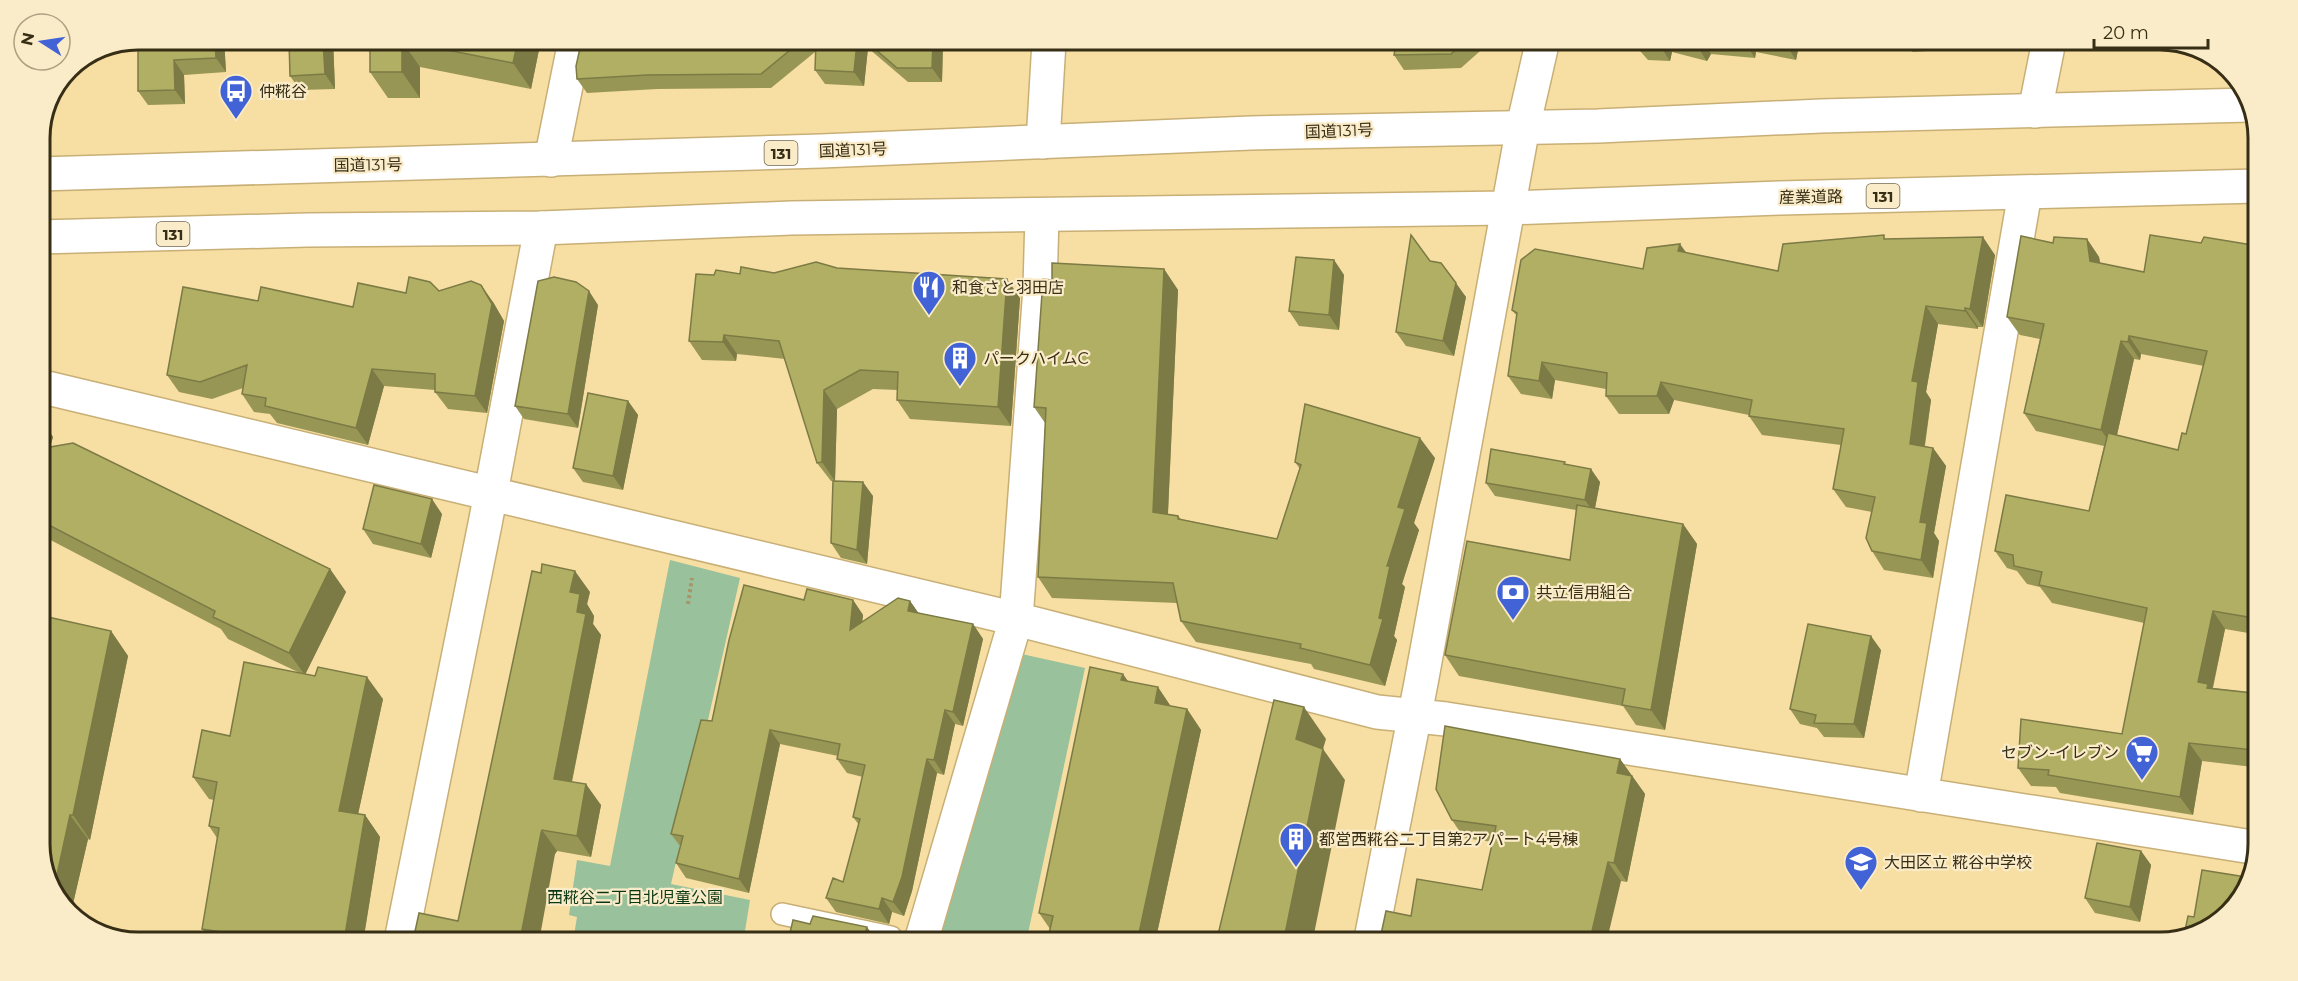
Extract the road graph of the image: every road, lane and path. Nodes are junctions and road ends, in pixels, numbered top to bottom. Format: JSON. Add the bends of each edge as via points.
{"nodes":[{"id":1,"x":573,"y":50,"type":"edge"},
{"id":2,"x":1049,"y":50,"type":"edge"},
{"id":3,"x":1541,"y":50,"type":"edge"},
{"id":4,"x":2047,"y":50,"type":"edge"},
{"id":5,"x":2242,"y":105,"type":"edge"},
{"id":6,"x":2034,"y":111,"type":"junction"},
{"id":7,"x":1523,"y":127,"type":"junction"},
{"id":8,"x":1043,"y":142,"type":"junction"},
{"id":9,"x":551,"y":160,"type":"junction"},
{"id":10,"x":50,"y":174,"type":"edge"},
{"id":11,"x":2248,"y":186,"type":"edge"},
{"id":12,"x":2025,"y":193,"type":"junction"},
{"id":13,"x":1508,"y":208,"type":"junction"},
{"id":14,"x":1042,"y":215,"type":"junction"},
{"id":15,"x":541,"y":228,"type":"junction"},
{"id":16,"x":50,"y":237,"type":"edge"},
{"id":17,"x":50,"y":389,"type":"edge"},
{"id":18,"x":491,"y":492,"type":"junction"},
{"id":19,"x":1016,"y":619,"type":"junction"},
{"id":20,"x":1414,"y":716,"type":"junction"},
{"id":21,"x":1921,"y":795,"type":"junction"},
{"id":22,"x":2248,"y":846,"type":"edge"},
{"id":23,"x":782,"y":914,"type":"dead end"},
{"id":24,"x":403,"y":932,"type":"edge"},
{"id":25,"x":864,"y":932,"type":"edge"},
{"id":26,"x":924,"y":932,"type":"edge"},
{"id":27,"x":1372,"y":932,"type":"edge"}],
"edges":[{"from":1,"to":9,"type":"main road"},
{"from":2,"to":8,"type":"main road"},
{"from":3,"to":7,"type":"main road"},
{"from":4,"to":6,"type":"main road"},
{"from":5,"to":6,"type":"main road","number":"131"},
{"from":6,"to":7,"type":"main road","number":"131"},
{"from":7,"to":8,"type":"main road","name":"国道131号","number":"131"},
{"from":7,"to":13,"type":"main road"},
{"from":8,"to":9,"type":"main road","name":"国道131号","number":"131"},
{"from":9,"to":10,"type":"main road","name":"国道131号","number":"131"},
{"from":11,"to":12,"type":"main road","name":"産業道路","number":"131"},
{"from":12,"to":13,"type":"main road","name":"産業道路","number":"131"},
{"from":12,"to":21,"type":"main road"},
{"from":13,"to":14,"type":"main road","number":"131"},
{"from":13,"to":20,"type":"main road"},
{"from":14,"to":15,"type":"main road","number":"131","via":[[791,218]]},
{"from":14,"to":19,"type":"main road"},
{"from":15,"to":16,"type":"main road","number":"131"},
{"from":15,"to":18,"type":"main road"},
{"from":17,"to":18,"type":"main road"},
{"from":18,"to":19,"type":"main road"},
{"from":18,"to":24,"type":"main road"},
{"from":19,"to":20,"type":"main road","via":[[1377,712]]},
{"from":19,"to":26,"type":"main road"},
{"from":20,"to":21,"type":"main road"},
{"from":20,"to":27,"type":"main road"},
{"from":21,"to":22,"type":"main road"},
{"from":23,"to":25,"type":"lane"}]}
